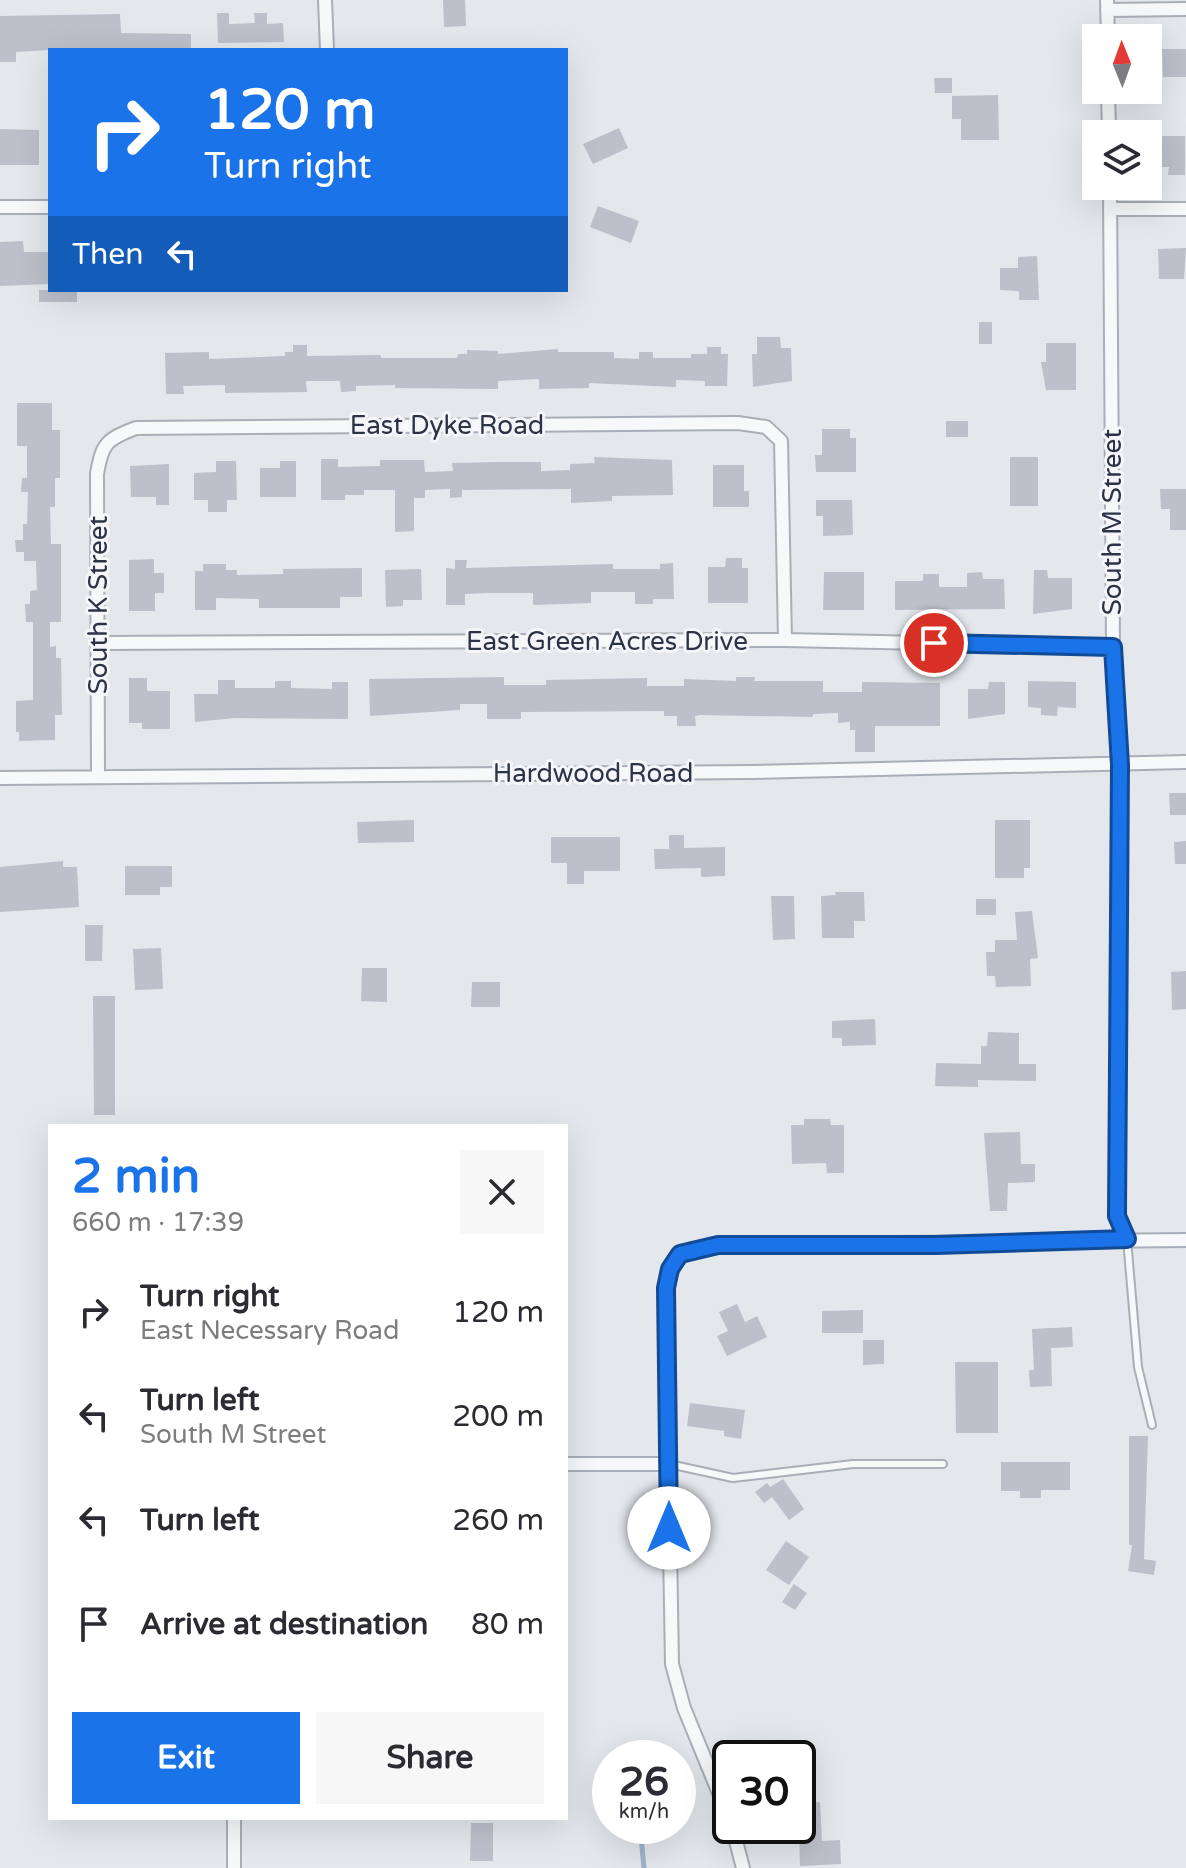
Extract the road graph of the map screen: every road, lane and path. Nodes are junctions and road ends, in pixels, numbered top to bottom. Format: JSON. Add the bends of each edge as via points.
{"nodes":[{"id":1,"x":325,"y":0,"type":"edge"},
{"id":2,"x":1107,"y":5,"type":"edge"},
{"id":3,"x":1186,"y":9,"type":"edge"},
{"id":4,"x":327,"y":48,"type":"edge"},
{"id":5,"x":1110,"y":200,"type":"edge"},
{"id":6,"x":0,"y":207,"type":"edge"},
{"id":7,"x":48,"y":207,"type":"edge"},
{"id":8,"x":1110,"y":209,"type":"junction"},
{"id":9,"x":1186,"y":209,"type":"edge"},
{"id":10,"x":110,"y":438,"type":"joint"},
{"id":11,"x":785,"y":640,"type":"junction"},
{"id":12,"x":100,"y":643,"type":"junction"},
{"id":13,"x":1113,"y":647,"type":"junction"},
{"id":14,"x":1186,"y":762,"type":"edge"},
{"id":15,"x":1120,"y":765,"type":"junction"},
{"id":16,"x":98,"y":776,"type":"junction"},
{"id":17,"x":0,"y":778,"type":"edge"},
{"id":18,"x":1127,"y":1239,"type":"junction"},
{"id":19,"x":1186,"y":1240,"type":"edge"},
{"id":20,"x":1152,"y":1425,"type":"dead end"},
{"id":21,"x":568,"y":1464,"type":"edge"},
{"id":22,"x":669,"y":1464,"type":"junction"},
{"id":23,"x":943,"y":1464,"type":"dead end"},
{"id":24,"x":712,"y":1776,"type":"edge"},
{"id":25,"x":234,"y":1820,"type":"edge"},
{"id":26,"x":737,"y":1844,"type":"edge"},
{"id":27,"x":234,"y":1868,"type":"edge"},
{"id":28,"x":743,"y":1868,"type":"edge"}],
"edges":[{"from":1,"to":4,"type":"street"},
{"from":2,"to":3,"type":"street"},
{"from":5,"to":8,"type":"street","name":"South M Street"},
{"from":6,"to":7,"type":"street"},
{"from":8,"to":9,"type":"street"},
{"from":8,"to":13,"type":"street","name":"South M Street"},
{"from":10,"to":11,"type":"street","name":"East Dyke Road","via":[[136,428],[738,423],[766,427],[781,441]]},
{"from":10,"to":12,"type":"street","name":"South K Street","via":[[97,474]]},
{"from":11,"to":12,"type":"street","name":"East Green Acres Drive"},
{"from":11,"to":13,"type":"street","name":"East Green Acres Drive"},
{"from":12,"to":16,"type":"street","name":"South K Street"},
{"from":13,"to":15,"type":"street","name":"South M Street"},
{"from":14,"to":15,"type":"street","name":"Hardwood Road"},
{"from":15,"to":16,"type":"street","name":"Hardwood Road"},
{"from":15,"to":18,"type":"street","name":"South M Street","via":[[1116,1174],[1117,1216]]},
{"from":16,"to":17,"type":"street","name":"Hardwood Road"},
{"from":18,"to":19,"type":"street"},
{"from":18,"to":20,"type":"lane","via":[[1138,1367]]},
{"from":18,"to":22,"type":"street","via":[[692,1249],[676,1259],[666,1288]]},
{"from":21,"to":22,"type":"street"},
{"from":22,"to":23,"type":"lane","via":[[733,1478],[853,1464]]},
{"from":22,"to":24,"type":"street","via":[[672,1664]]},
{"from":25,"to":27,"type":"street"},
{"from":26,"to":28,"type":"street"}]}
